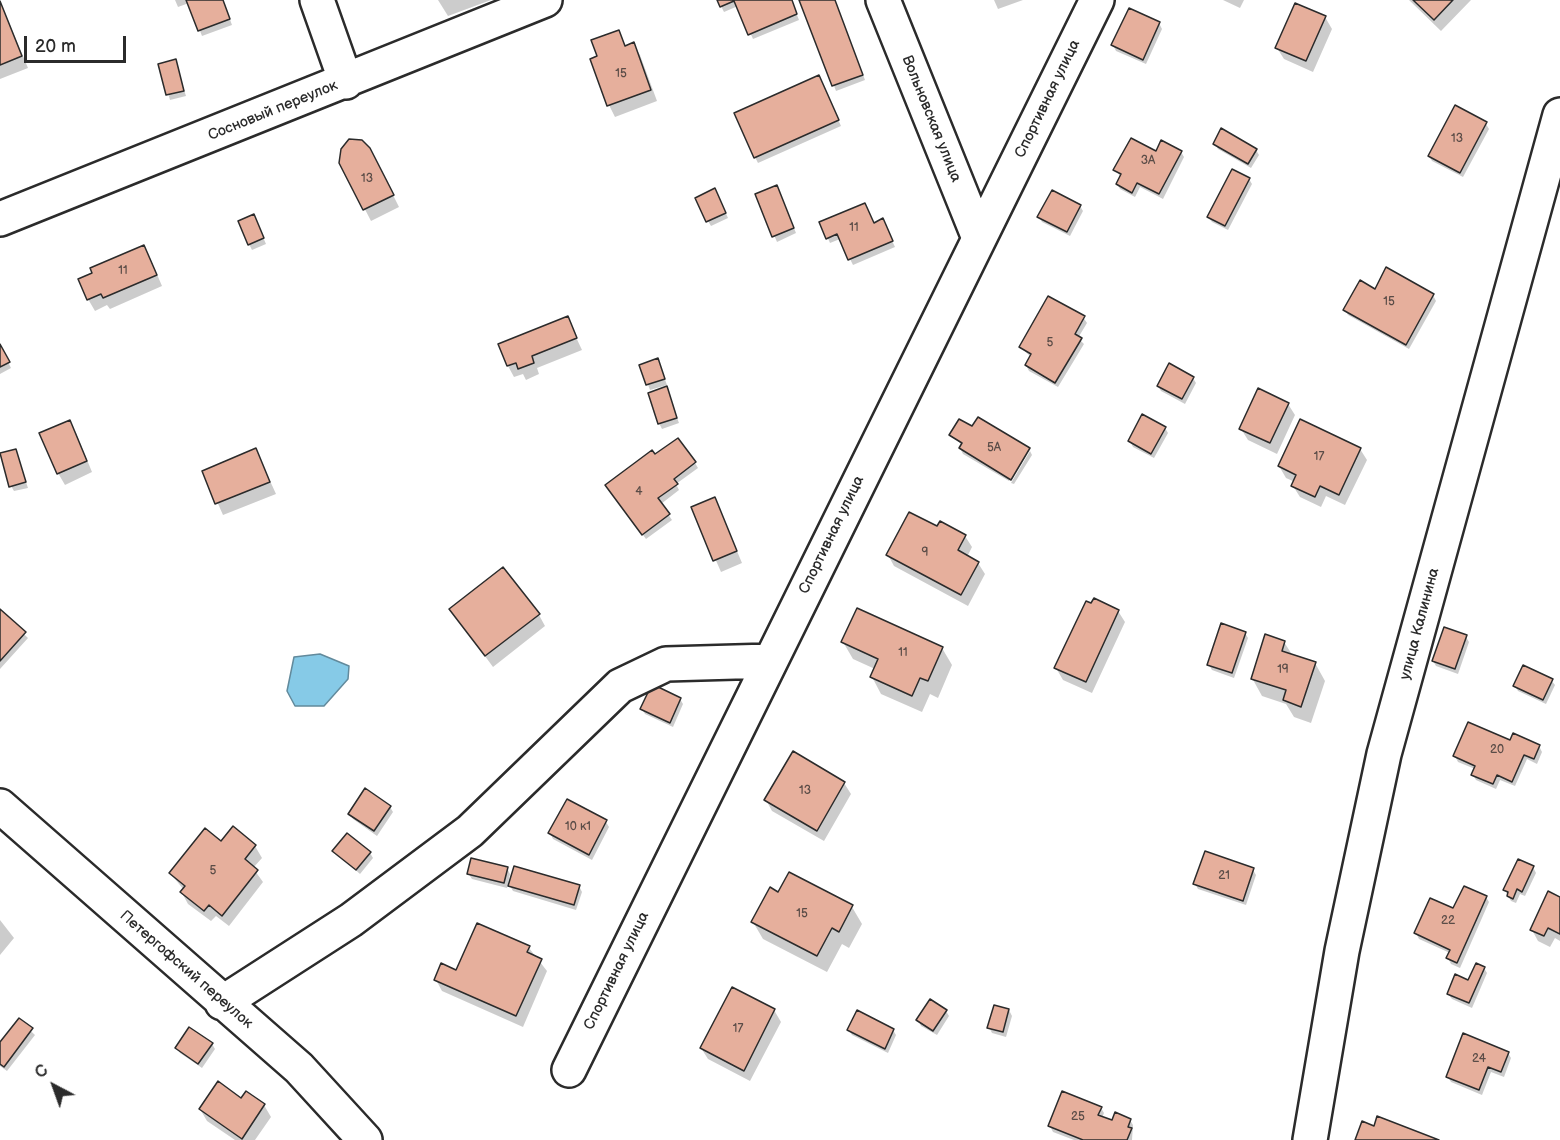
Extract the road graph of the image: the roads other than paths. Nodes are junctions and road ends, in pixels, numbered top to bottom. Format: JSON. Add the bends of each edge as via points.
{"nodes":[{"id":1,"x":317,"y":0,"type":"edge"},
{"id":2,"x":545,"y":0,"type":"edge"},
{"id":3,"x":883,"y":0,"type":"edge"},
{"id":4,"x":1097,"y":0,"type":"edge"},
{"id":5,"x":346,"y":82,"type":"junction"},
{"id":6,"x":1560,"y":115,"type":"edge"},
{"id":7,"x":0,"y":219,"type":"edge"},
{"id":8,"x":979,"y":238,"type":"junction"},
{"id":9,"x":770,"y":661,"type":"junction"},
{"id":10,"x":0,"y":806,"type":"edge"},
{"id":11,"x":222,"y":1003,"type":"junction"},
{"id":12,"x":569,"y":1070,"type":"dead end"},
{"id":13,"x":365,"y":1140,"type":"edge"},
{"id":14,"x":1310,"y":1140,"type":"edge"}],
"edges":[{"from":1,"to":5,"type":"street"},
{"from":2,"to":5,"type":"street","name":"Сосновый переулок"},
{"from":3,"to":8,"type":"street","name":"Вольновская улица"},
{"from":4,"to":8,"type":"street","name":"Спортивная улица"},
{"from":5,"to":7,"type":"street","name":"Сосновый переулок"},
{"from":6,"to":14,"type":"street","name":"улица Калинина","via":[[1384,754],[1342,951]]},
{"from":8,"to":9,"type":"street","name":"Спортивная улица"},
{"from":9,"to":11,"type":"street","via":[[666,664],[620,686],[470,831],[351,920]]},
{"from":9,"to":12,"type":"street","name":"Спортивная улица"},
{"from":10,"to":11,"type":"street","name":"Петергофский переулок"},
{"from":11,"to":13,"type":"street","name":"Петергофский переулок","via":[[299,1068]]}]}
